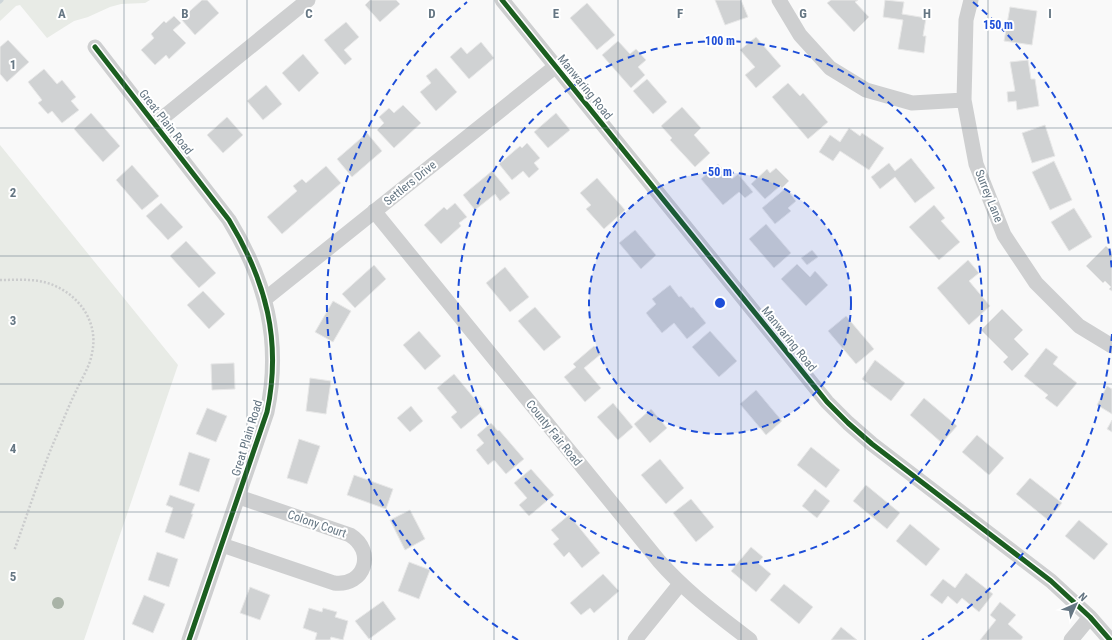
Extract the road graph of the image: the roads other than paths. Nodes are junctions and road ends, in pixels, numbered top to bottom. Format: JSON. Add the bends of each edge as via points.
{"nodes":[{"id":1,"x":308,"y":0,"type":"edge"},
{"id":2,"x":502,"y":0,"type":"edge"},
{"id":3,"x":779,"y":0,"type":"edge"},
{"id":4,"x":971,"y":0,"type":"edge"},
{"id":5,"x":95,"y":47,"type":"dead end"},
{"id":6,"x":556,"y":66,"type":"junction"},
{"id":7,"x":964,"y":100,"type":"junction"},
{"id":8,"x":155,"y":124,"type":"junction"},
{"id":9,"x":374,"y":211,"type":"junction"},
{"id":10,"x":265,"y":299,"type":"junction"},
{"id":11,"x":1112,"y":346,"type":"edge"},
{"id":12,"x":239,"y":497,"type":"junction"},
{"id":13,"x":222,"y":545,"type":"junction"},
{"id":14,"x":680,"y":584,"type":"junction"},
{"id":15,"x":1090,"y":616,"type":"junction"},
{"id":16,"x":189,"y":640,"type":"edge"},
{"id":17,"x":635,"y":640,"type":"edge"},
{"id":18,"x":750,"y":640,"type":"edge"},
{"id":19,"x":1071,"y":640,"type":"edge"},
{"id":20,"x":1110,"y":640,"type":"edge"}],
"edges":[{"from":1,"to":8,"type":"street","name":"Great Plain Road"},
{"from":2,"to":6,"type":"street","name":"Manwaring Road"},
{"from":3,"to":7,"type":"street","via":[[800,36],[830,68],[866,90],[912,103]]},
{"from":4,"to":7,"type":"street","name":"Surrey Lane","via":[[966,20]]},
{"from":5,"to":8,"type":"street","name":"Great Plain Road"},
{"from":6,"to":9,"type":"street","name":"Settlers Drive"},
{"from":6,"to":15,"type":"street","name":"Manwaring Road","via":[[837,413],[872,444],[1051,581]]},
{"from":7,"to":11,"type":"street","name":"Surrey Lane","via":[[976,164],[1004,235],[1036,283],[1079,326]]},
{"from":8,"to":10,"type":"street","name":"Great Plain Road","via":[[229,220],[247,251]]},
{"from":9,"to":10,"type":"street","name":"Settlers Drive"},
{"from":9,"to":14,"type":"street","name":"County Fair Road"},
{"from":10,"to":12,"type":"street","name":"Great Plain Road","via":[[272,334],[272,385],[266,417]]},
{"from":12,"to":13,"type":"street","name":"Great Plain Road"},
{"from":12,"to":13,"type":"street","name":"Colony Court","via":[[350,535],[358,541],[364,552],[364,566],[353,580],[334,583]]},
{"from":13,"to":16,"type":"street","name":"Great Plain Road"},
{"from":14,"to":17,"type":"street"},
{"from":14,"to":18,"type":"street","name":"County Fair Road"},
{"from":15,"to":19,"type":"street"},
{"from":15,"to":20,"type":"street","name":"Manwaring Road"}]}
